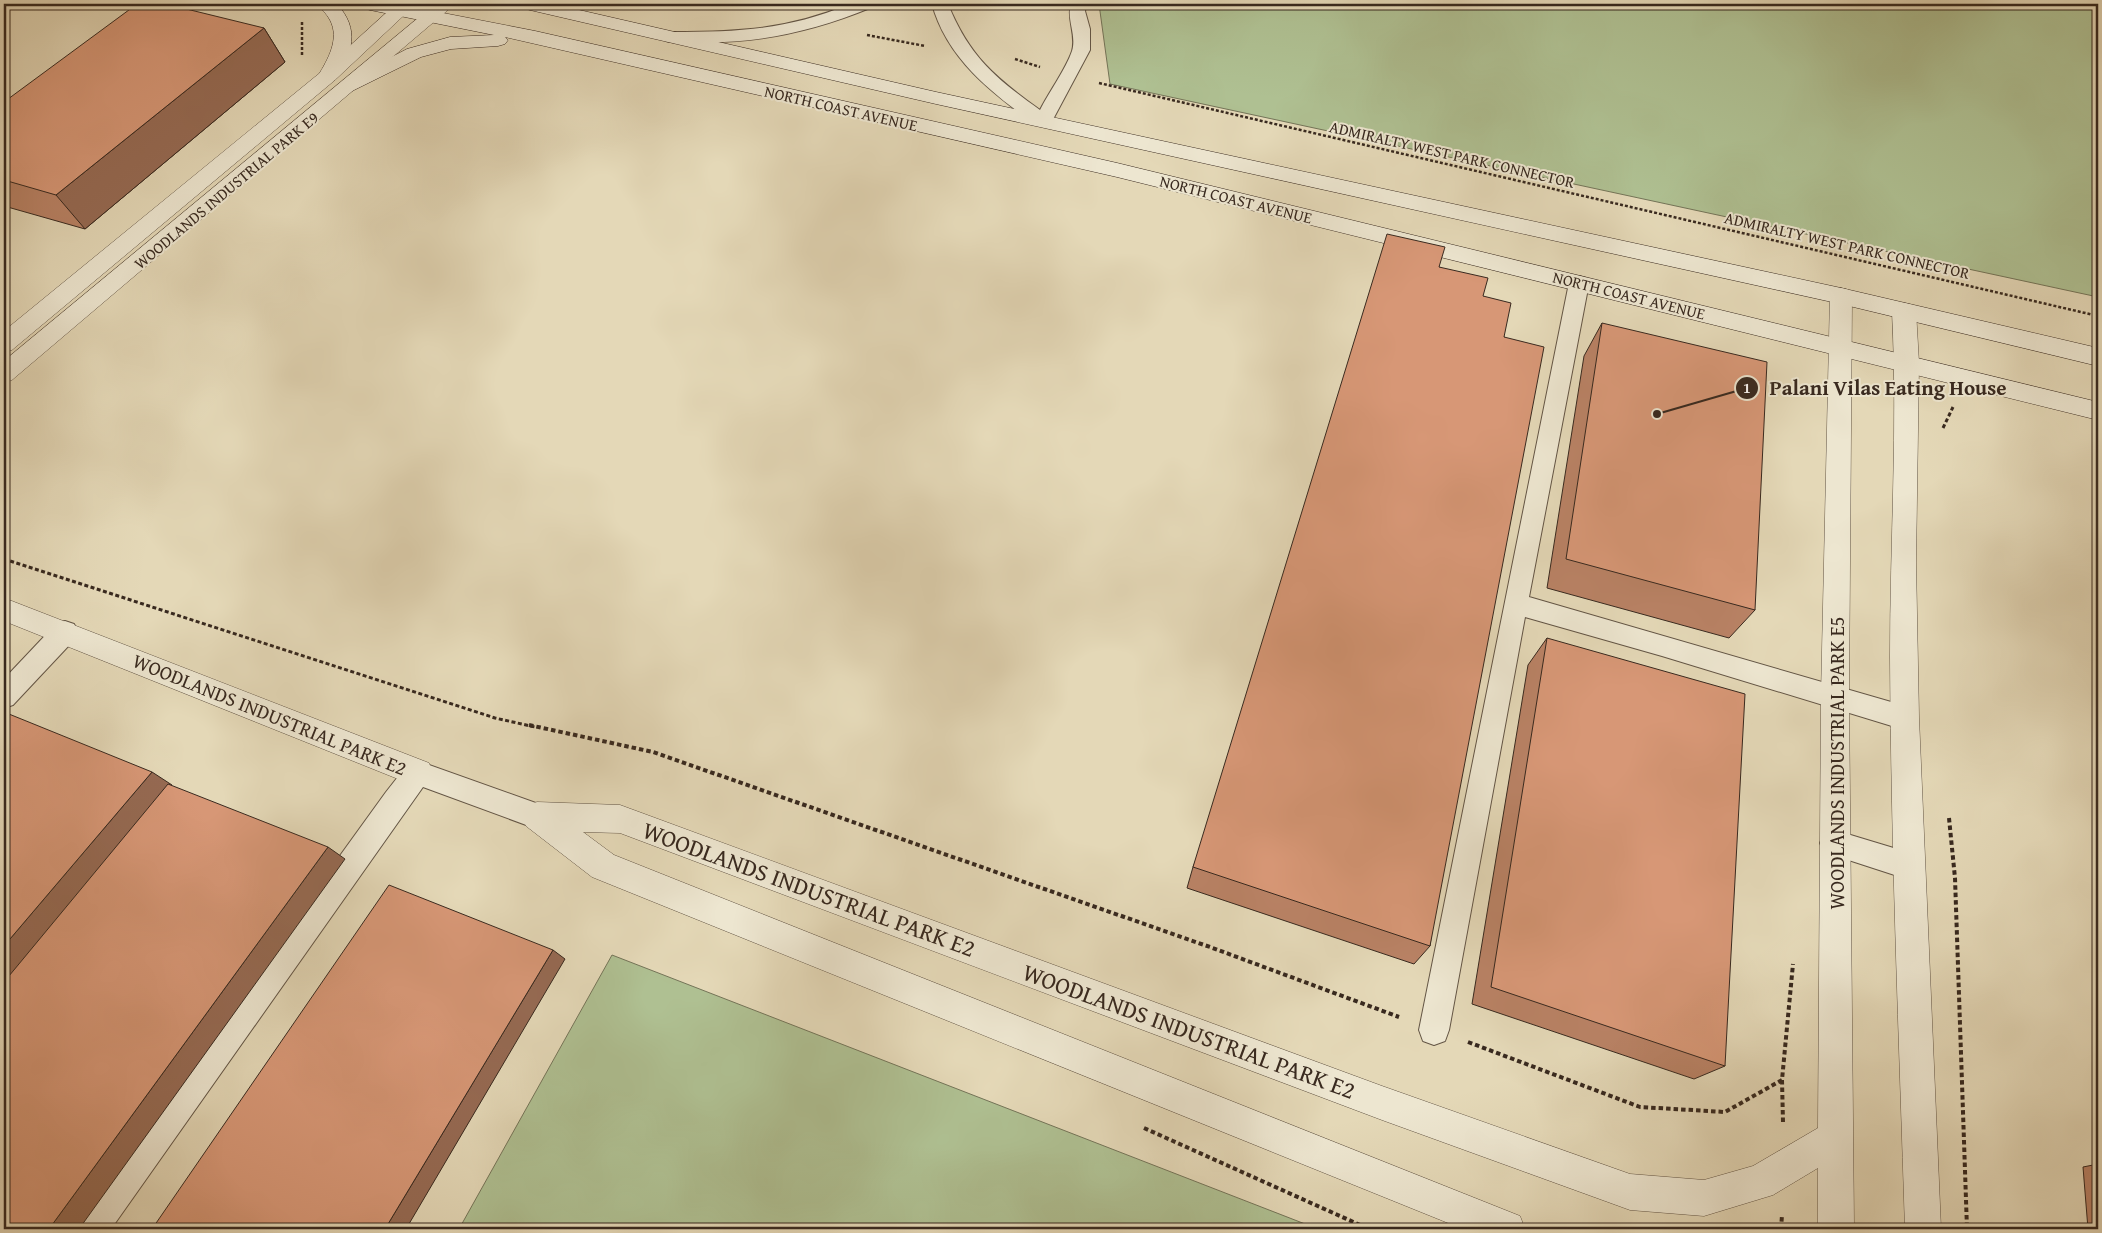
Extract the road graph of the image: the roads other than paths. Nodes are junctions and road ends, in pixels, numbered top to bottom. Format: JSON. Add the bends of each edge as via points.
{"nodes":[{"id":1,"x":327,"y":4,"type":"edge"},
{"id":2,"x":370,"y":4,"type":"edge"},
{"id":3,"x":446,"y":4,"type":"edge"},
{"id":4,"x":530,"y":4,"type":"edge"},
{"id":5,"x":864,"y":4,"type":"edge"},
{"id":6,"x":940,"y":4,"type":"edge"},
{"id":7,"x":1079,"y":4,"type":"edge"},
{"id":8,"x":403,"y":7,"type":"edge"},
{"id":9,"x":562,"y":8,"type":"edge"},
{"id":10,"x":430,"y":17,"type":"junction"},
{"id":11,"x":534,"y":37,"type":"junction"},
{"id":12,"x":672,"y":37,"type":"junction"},
{"id":13,"x":328,"y":76,"type":"junction"},
{"id":14,"x":350,"y":86,"type":"junction"},
{"id":15,"x":1043,"y":121,"type":"junction"},
{"id":16,"x":1578,"y":283,"type":"junction"},
{"id":17,"x":1841,"y":296,"type":"junction"},
{"id":18,"x":1904,"y":311,"type":"junction"},
{"id":19,"x":4,"y":344,"type":"edge"},
{"id":20,"x":1841,"y":348,"type":"junction"},
{"id":21,"x":2098,"y":357,"type":"edge"},
{"id":22,"x":1907,"y":363,"type":"junction"},
{"id":23,"x":4,"y":374,"type":"edge"},
{"id":24,"x":2098,"y":411,"type":"edge"},
{"id":25,"x":1515,"y":604,"type":"junction"},
{"id":26,"x":4,"y":608,"type":"edge"},
{"id":27,"x":65,"y":632,"type":"junction"},
{"id":28,"x":1834,"y":696,"type":"junction"},
{"id":29,"x":4,"y":697,"type":"edge"},
{"id":30,"x":1905,"y":718,"type":"junction"},
{"id":31,"x":418,"y":773,"type":"junction"},
{"id":32,"x":537,"y":816,"type":"junction"},
{"id":33,"x":1834,"y":843,"type":"junction"},
{"id":34,"x":1910,"y":866,"type":"junction"},
{"id":35,"x":1434,"y":1030,"type":"dead end"},
{"id":36,"x":1836,"y":1137,"type":"junction"},
{"id":37,"x":92,"y":1229,"type":"edge"},
{"id":38,"x":1507,"y":1229,"type":"edge"},
{"id":39,"x":1836,"y":1229,"type":"edge"},
{"id":40,"x":1923,"y":1229,"type":"edge"}],
"edges":[{"from":1,"to":13,"type":"street","via":[[338,15],[344,38],[339,58]]},
{"from":2,"to":8,"type":"street","name":"NORTH COAST AVENUE"},
{"from":3,"to":10,"type":"street","name":"WOODLANDS INDUSTRIAL PARK E9"},
{"from":4,"to":9,"type":"street","name":"NORTH COAST AVENUE"},
{"from":5,"to":12,"type":"lane","via":[[791,29],[747,36]]},
{"from":6,"to":15,"type":"lane","via":[[947,26],[974,65],[1008,96]]},
{"from":7,"to":15,"type":"lane","via":[[1081,50]]},
{"from":8,"to":10,"type":"street","name":"NORTH COAST AVENUE"},
{"from":8,"to":13,"type":"street","name":"WOODLANDS INDUSTRIAL PARK E9"},
{"from":9,"to":12,"type":"street","name":"NORTH COAST AVENUE"},
{"from":10,"to":11,"type":"street","name":"NORTH COAST AVENUE"},
{"from":10,"to":14,"type":"street","name":"WOODLANDS INDUSTRIAL PARK E9"},
{"from":11,"to":14,"type":"street","via":[[450,43],[414,54]]},
{"from":11,"to":16,"type":"street","name":"NORTH COAST AVENUE","via":[[1117,170]]},
{"from":12,"to":15,"type":"street","name":"NORTH COAST AVENUE"},
{"from":13,"to":19,"type":"street","name":"WOODLANDS INDUSTRIAL PARK E9"},
{"from":14,"to":23,"type":"street","name":"WOODLANDS INDUSTRIAL PARK E9"},
{"from":15,"to":17,"type":"street","name":"NORTH COAST AVENUE"},
{"from":16,"to":20,"type":"street","name":"NORTH COAST AVENUE"},
{"from":16,"to":25,"type":"lane"},
{"from":17,"to":18,"type":"street","name":"NORTH COAST AVENUE"},
{"from":17,"to":20,"type":"street","name":"WOODLANDS INDUSTRIAL PARK E5"},
{"from":18,"to":21,"type":"street","name":"NORTH COAST AVENUE"},
{"from":18,"to":22,"type":"street"},
{"from":20,"to":22,"type":"street","name":"NORTH COAST AVENUE"},
{"from":20,"to":28,"type":"street","name":"WOODLANDS INDUSTRIAL PARK E5"},
{"from":22,"to":24,"type":"street","name":"NORTH COAST AVENUE"},
{"from":22,"to":30,"type":"street","via":[[1903,563]]},
{"from":25,"to":28,"type":"lane"},
{"from":25,"to":35,"type":"lane"},
{"from":26,"to":27,"type":"street","name":"WOODLANDS INDUSTRIAL PARK E2"},
{"from":27,"to":29,"type":"lane"},
{"from":27,"to":31,"type":"street","name":"WOODLANDS INDUSTRIAL PARK E2"},
{"from":28,"to":30,"type":"lane"},
{"from":28,"to":33,"type":"street","name":"WOODLANDS INDUSTRIAL PARK E5"},
{"from":30,"to":34,"type":"street"},
{"from":31,"to":32,"type":"lane","name":"WOODLANDS INDUSTRIAL PARK E2"},
{"from":31,"to":37,"type":"lane"},
{"from":32,"to":36,"type":"street","name":"WOODLANDS INDUSTRIAL PARK E2","via":[[620,819],[1630,1192],[1704,1198],[1760,1182]]},
{"from":32,"to":38,"type":"street","name":"WOODLANDS INDUSTRIAL PARK E2","via":[[603,866]]},
{"from":33,"to":34,"type":"lane"},
{"from":33,"to":36,"type":"street","name":"WOODLANDS INDUSTRIAL PARK E5"},
{"from":34,"to":40,"type":"street"},
{"from":36,"to":39,"type":"street","name":"WOODLANDS INDUSTRIAL PARK E5"}]}
